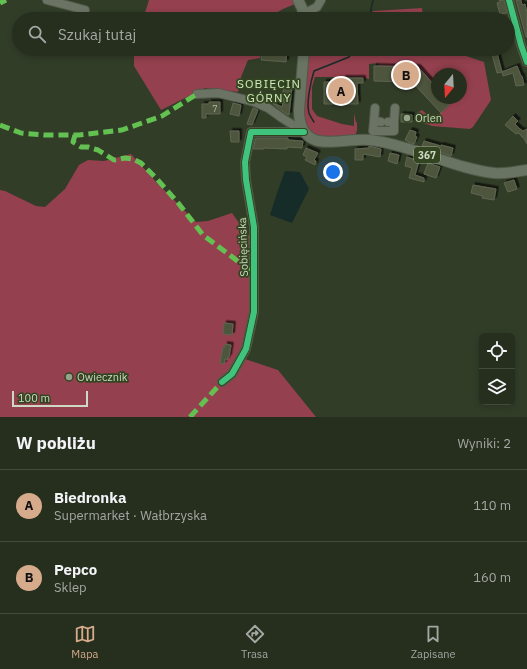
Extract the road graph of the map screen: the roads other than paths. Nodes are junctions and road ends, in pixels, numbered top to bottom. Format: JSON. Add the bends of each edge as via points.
{"nodes":[{"id":1,"x":47,"y":0,"type":"edge"},
{"id":2,"x":298,"y":0,"type":"edge"},
{"id":3,"x":321,"y":0,"type":"edge"},
{"id":4,"x":509,"y":0,"type":"edge"},
{"id":5,"x":85,"y":10,"type":"dead end"},
{"id":6,"x":302,"y":12,"type":"edge"},
{"id":7,"x":310,"y":12,"type":"edge"},
{"id":8,"x":512,"y":12,"type":"edge"},
{"id":9,"x":515,"y":23,"type":"edge"},
{"id":10,"x":303,"y":56,"type":"edge"},
{"id":11,"x":527,"y":62,"type":"edge"},
{"id":12,"x":197,"y":94,"type":"dead end"},
{"id":13,"x":375,"y":108,"type":"dead end"},
{"id":14,"x":395,"y":108,"type":"dead end"},
{"id":15,"x":282,"y":118,"type":"junction"},
{"id":16,"x":274,"y":132,"type":"junction"},
{"id":17,"x":304,"y":132,"type":"junction"},
{"id":18,"x":527,"y":170,"type":"edge"},
{"id":19,"x":222,"y":382,"type":"dead end"}],
"edges":[{"from":1,"to":5,"type":"street"},
{"from":2,"to":6,"type":"main road"},
{"from":3,"to":7,"type":"street"},
{"from":4,"to":8,"type":"street"},
{"from":9,"to":11,"type":"street"},
{"from":10,"to":17,"type":"main road","via":[[299,119]]},
{"from":12,"to":15,"type":"street","via":[[218,93],[254,102]]},
{"from":13,"to":14,"type":"street","via":[[384,122]]},
{"from":15,"to":16,"type":"street"},
{"from":15,"to":17,"type":"street"},
{"from":16,"to":17,"type":"street","name":"Sobięcińska"},
{"from":16,"to":19,"type":"street","name":"Sobięcińska","via":[[251,132],[249,139],[245,162],[254,227],[254,312],[246,349],[232,374]]},
{"from":17,"to":18,"type":"main road","number":"367","via":[[315,140],[362,139],[384,142],[494,173]]}]}
